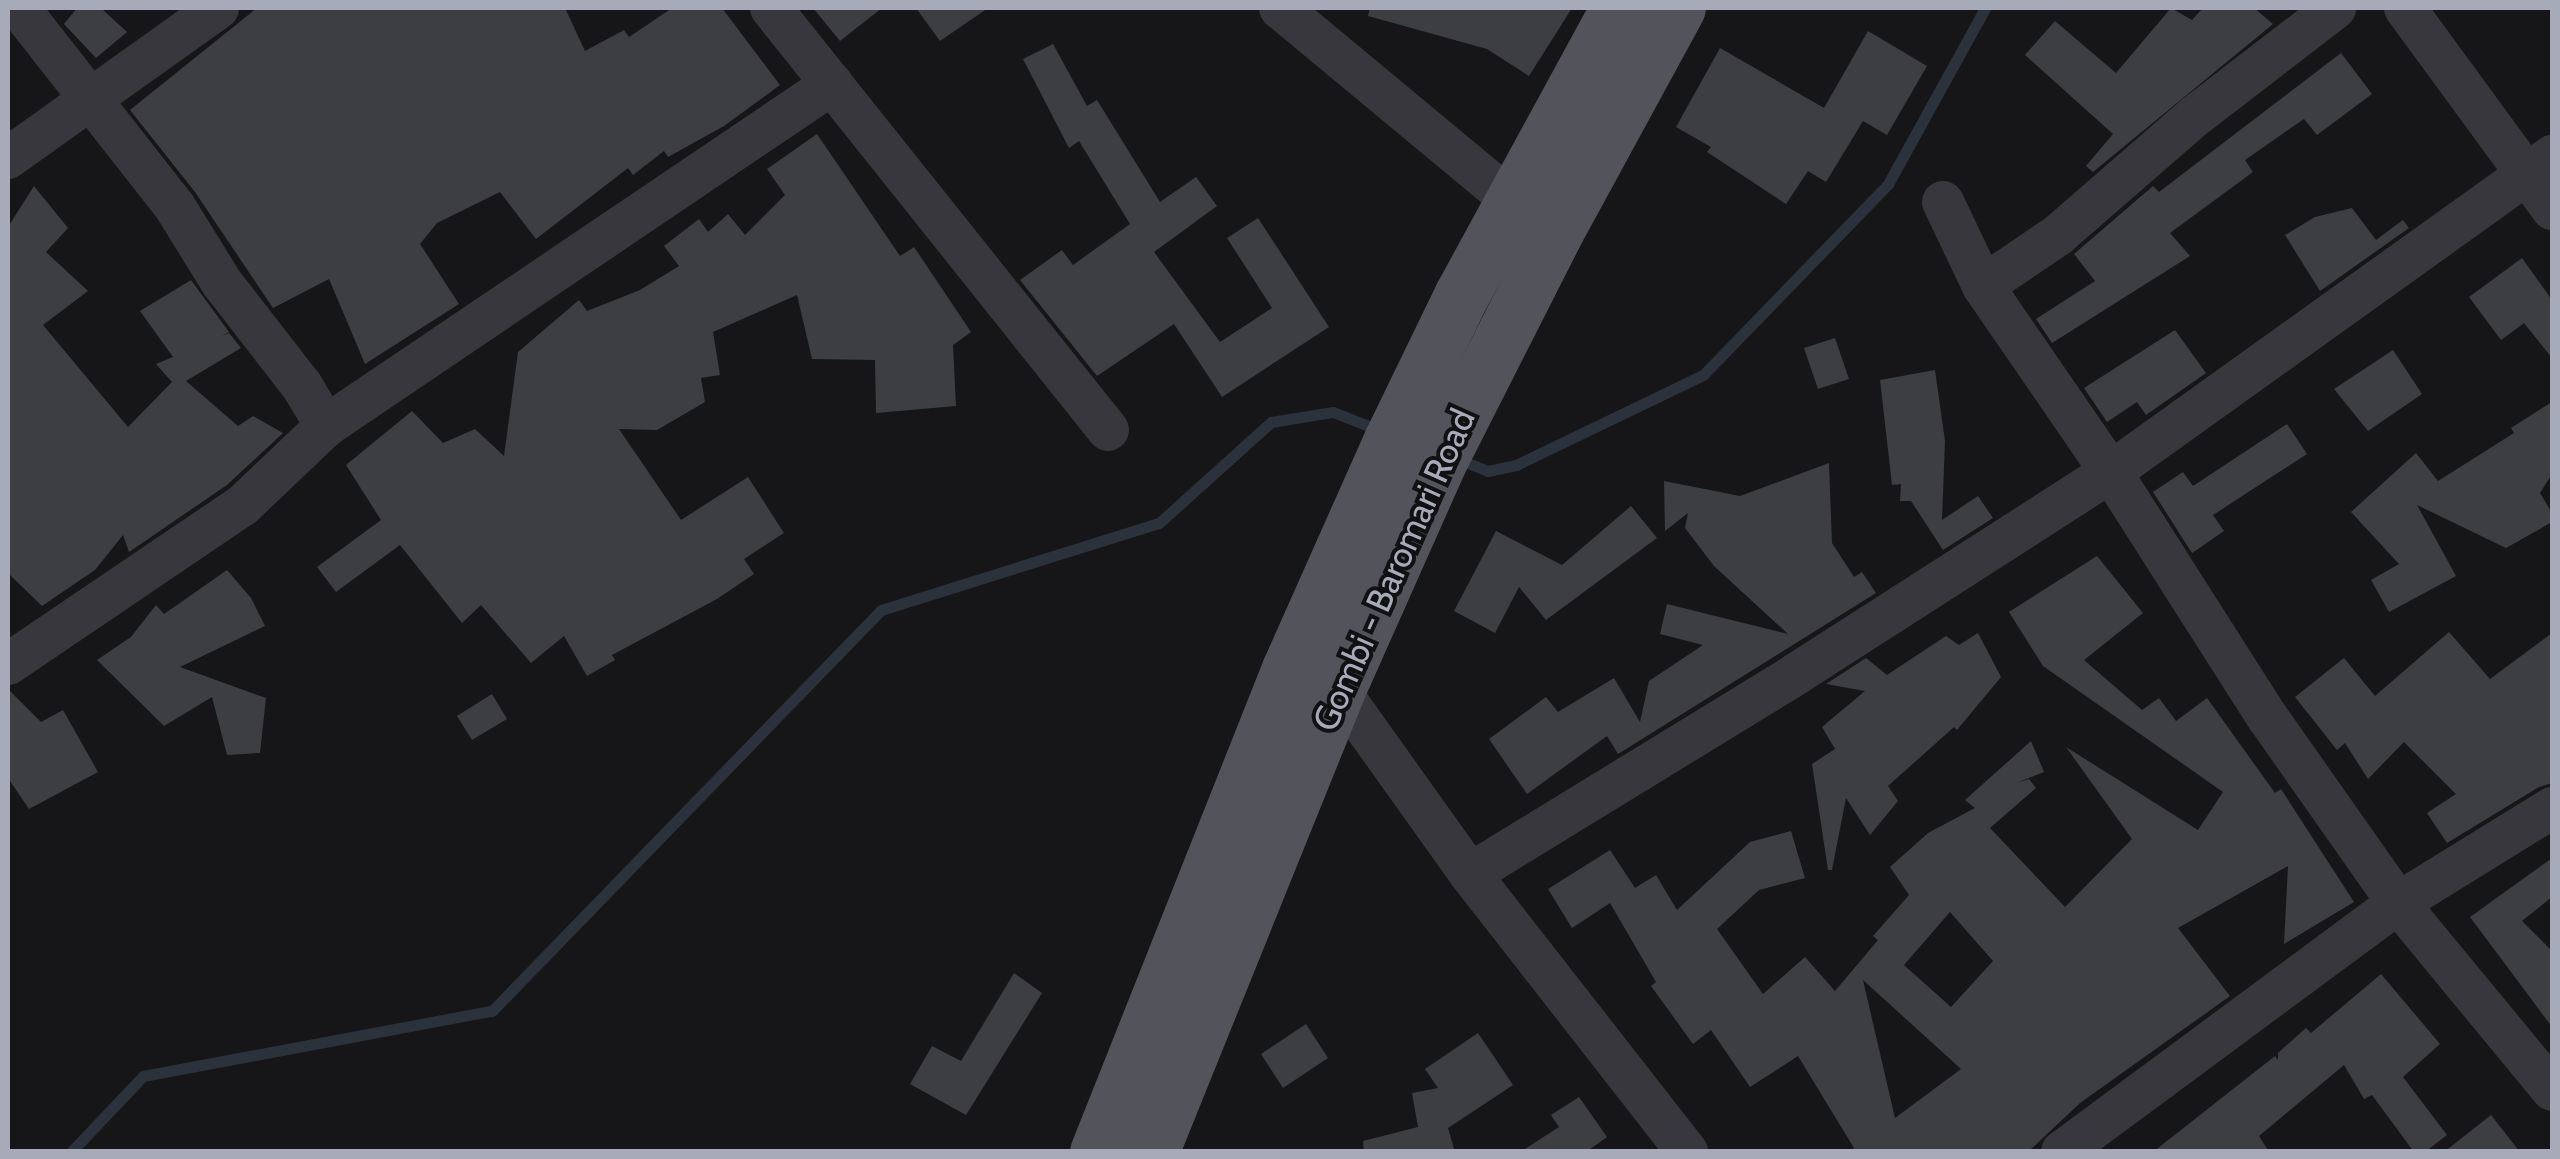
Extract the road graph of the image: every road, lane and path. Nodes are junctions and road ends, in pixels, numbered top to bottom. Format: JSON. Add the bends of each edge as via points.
{"nodes":[{"id":1,"x":18,"y":8,"type":"edge"},
{"id":2,"x":218,"y":8,"type":"edge"},
{"id":3,"x":771,"y":8,"type":"edge"},
{"id":4,"x":1280,"y":8,"type":"edge"},
{"id":5,"x":1618,"y":8,"type":"edge"},
{"id":6,"x":1678,"y":8,"type":"edge"},
{"id":7,"x":2335,"y":8,"type":"edge"},
{"id":8,"x":2405,"y":8,"type":"edge"},
{"id":9,"x":832,"y":84,"type":"junction"},
{"id":10,"x":88,"y":102,"type":"junction"},
{"id":11,"x":8,"y":158,"type":"edge"},
{"id":12,"x":2539,"y":164,"type":"edge"},
{"id":13,"x":1943,"y":202,"type":"dead end"},
{"id":14,"x":2552,"y":209,"type":"edge"},
{"id":15,"x":1533,"y":218,"type":"junction"},
{"id":16,"x":1983,"y":286,"type":"junction"},
{"id":17,"x":326,"y":426,"type":"junction"},
{"id":18,"x":1108,"y":430,"type":"dead end"},
{"id":19,"x":1415,"y":452,"type":"junction"},
{"id":20,"x":2112,"y":472,"type":"junction"},
{"id":21,"x":8,"y":664,"type":"edge"},
{"id":22,"x":1338,"y":689,"type":"junction"},
{"id":23,"x":2552,"y":808,"type":"edge"},
{"id":24,"x":1470,"y":874,"type":"junction"},
{"id":25,"x":2398,"y":902,"type":"junction"},
{"id":26,"x":2552,"y":1090,"type":"edge"},
{"id":27,"x":1097,"y":1152,"type":"edge"},
{"id":28,"x":1150,"y":1152,"type":"edge"},
{"id":29,"x":1686,"y":1152,"type":"edge"},
{"id":30,"x":2062,"y":1152,"type":"edge"}],
"edges":[{"from":1,"to":10,"type":"street"},
{"from":2,"to":10,"type":"street"},
{"from":3,"to":9,"type":"street"},
{"from":4,"to":15,"type":"street"},
{"from":5,"to":15,"type":"main road","name":"Gombi - Baromari Road"},
{"from":6,"to":15,"type":"main road","name":"Gombi - Baromari Road"},
{"from":7,"to":16,"type":"street","via":[[2195,116],[2058,235]]},
{"from":8,"to":12,"type":"street"},
{"from":9,"to":17,"type":"street"},
{"from":9,"to":18,"type":"street"},
{"from":10,"to":11,"type":"street"},
{"from":10,"to":17,"type":"street","via":[[175,207]]},
{"from":12,"to":14,"type":"street"},
{"from":12,"to":20,"type":"street"},
{"from":13,"to":16,"type":"street"},
{"from":15,"to":19,"type":"main road","name":"Gombi - Baromari Road"},
{"from":16,"to":20,"type":"street"},
{"from":17,"to":21,"type":"street","via":[[242,505]]},
{"from":19,"to":22,"type":"main road","name":"Gombi - Baromari Road"},
{"from":19,"to":27,"type":"main road","name":"Gombi - Baromari Road","via":[[1289,669]]},
{"from":20,"to":24,"type":"street"},
{"from":20,"to":25,"type":"street","via":[[2268,718]]},
{"from":22,"to":24,"type":"street"},
{"from":22,"to":28,"type":"main road","name":"Gombi - Baromari Road"},
{"from":23,"to":25,"type":"street"},
{"from":24,"to":29,"type":"street"},
{"from":25,"to":26,"type":"street"},
{"from":25,"to":30,"type":"street"}]}
